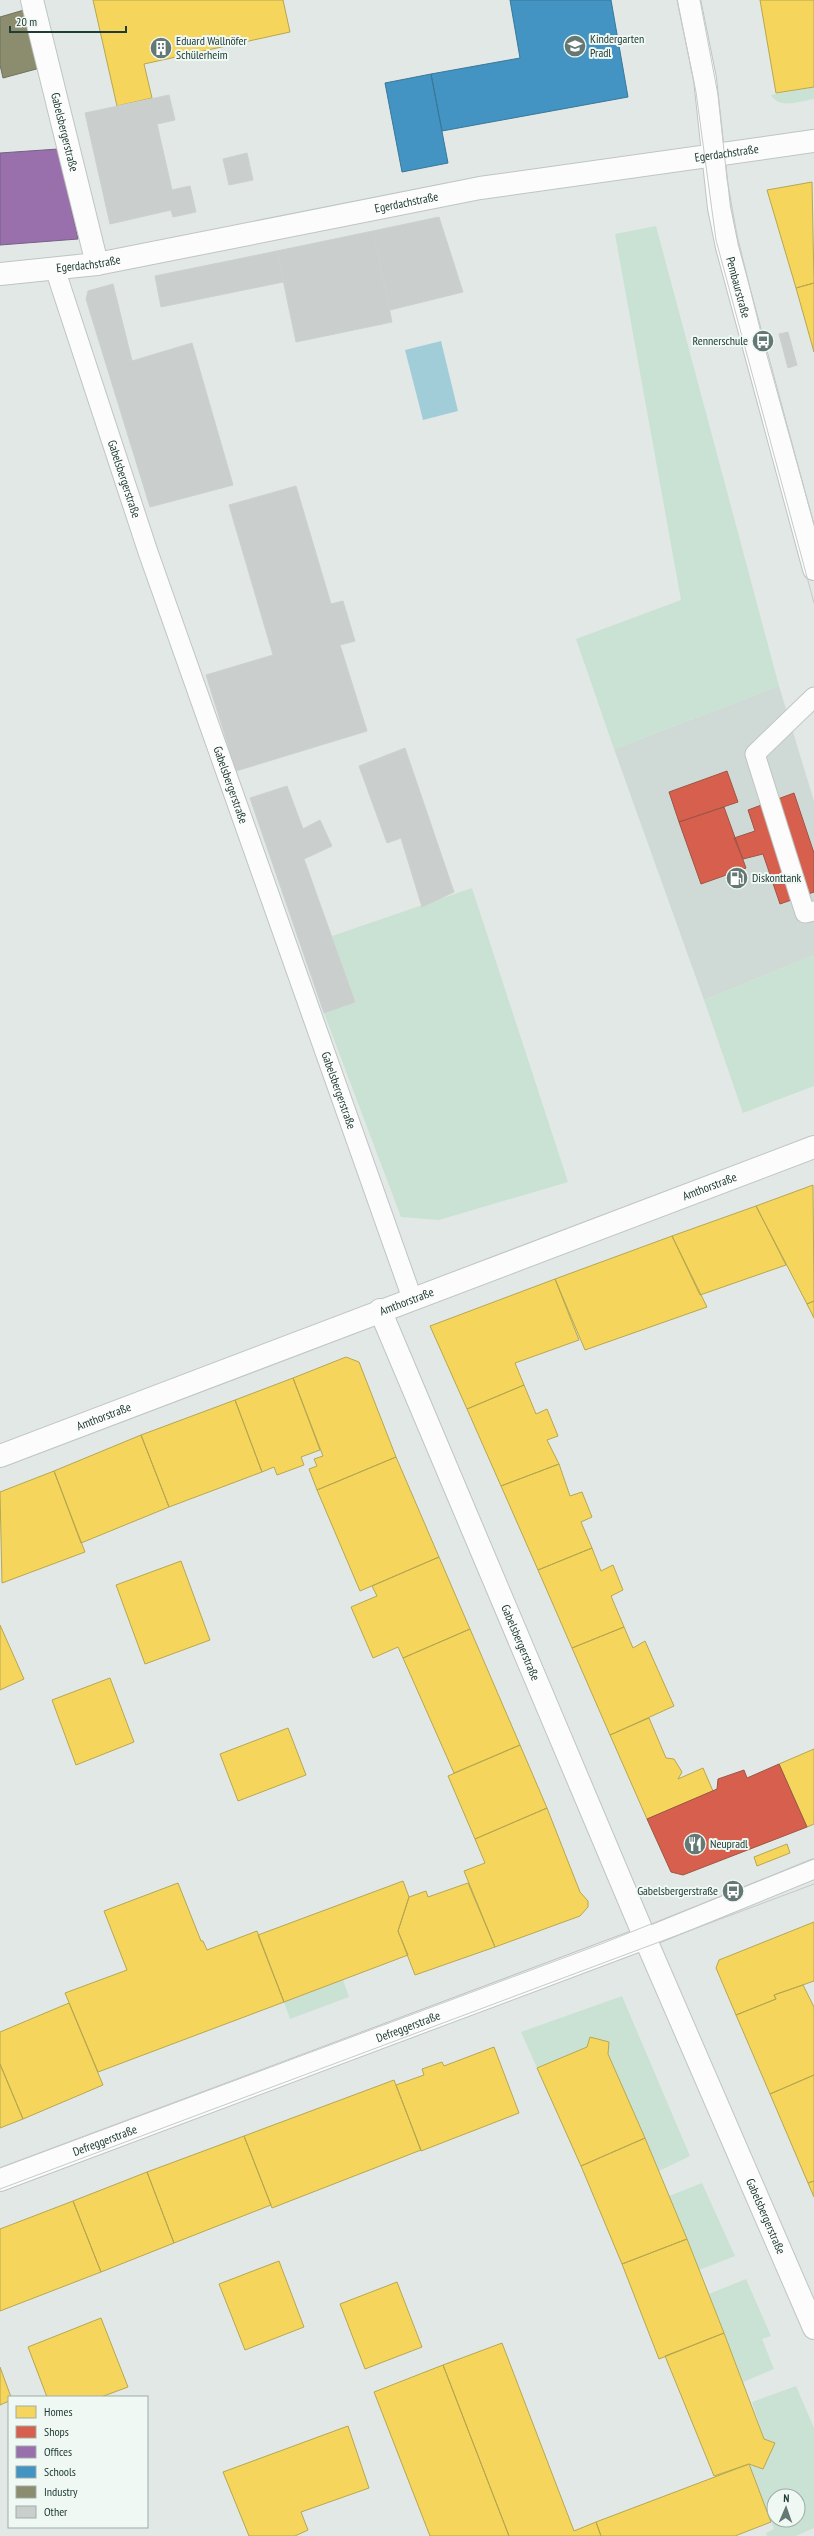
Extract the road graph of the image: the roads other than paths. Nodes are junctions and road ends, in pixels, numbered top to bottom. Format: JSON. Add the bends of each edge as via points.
{"nodes":[{"id":1,"x":32,"y":0,"type":"edge"},
{"id":2,"x":689,"y":0,"type":"edge"},
{"id":3,"x":814,"y":141,"type":"edge"},
{"id":4,"x":714,"y":155,"type":"junction"},
{"id":5,"x":97,"y":264,"type":"junction"},
{"id":6,"x":55,"y":269,"type":"junction"},
{"id":7,"x":0,"y":274,"type":"edge"},
{"id":8,"x":814,"y":569,"type":"edge"},
{"id":9,"x":814,"y":697,"type":"edge"},
{"id":10,"x":814,"y":911,"type":"edge"},
{"id":11,"x":814,"y":1147,"type":"edge"},
{"id":12,"x":412,"y":1298,"type":"junction"},
{"id":13,"x":380,"y":1310,"type":"junction"},
{"id":14,"x":0,"y":1456,"type":"edge"},
{"id":15,"x":814,"y":1870,"type":"edge"},
{"id":16,"x":645,"y":1938,"type":"junction"},
{"id":17,"x":0,"y":2180,"type":"edge"},
{"id":18,"x":814,"y":2328,"type":"edge"}],
"edges":[{"from":1,"to":5,"type":"street","name":"Gabelsbergerstraße"},
{"from":2,"to":4,"type":"street","name":"Pembaurstraße","via":[[705,79]]},
{"from":3,"to":4,"type":"street","name":"Egerdachstraße"},
{"from":4,"to":5,"type":"street","name":"Egerdachstraße","via":[[480,188]]},
{"from":4,"to":8,"type":"street","name":"Pembaurstraße","via":[[727,247]]},
{"from":5,"to":6,"type":"street","name":"Egerdachstraße"},
{"from":6,"to":7,"type":"street","name":"Egerdachstraße"},
{"from":6,"to":12,"type":"lane","name":"Gabelsbergerstraße","via":[[150,560]]},
{"from":9,"to":10,"type":"lane","via":[[755,754],[805,913]]},
{"from":11,"to":12,"type":"street","name":"Amthorstraße"},
{"from":12,"to":13,"type":"street","name":"Amthorstraße"},
{"from":13,"to":14,"type":"street","name":"Amthorstraße"},
{"from":13,"to":16,"type":"street","name":"Gabelsbergerstraße"},
{"from":15,"to":16,"type":"lane","name":"Defreggerstraße"},
{"from":16,"to":17,"type":"street","name":"Defreggerstraße"},
{"from":16,"to":18,"type":"street","name":"Gabelsbergerstraße"}]}
